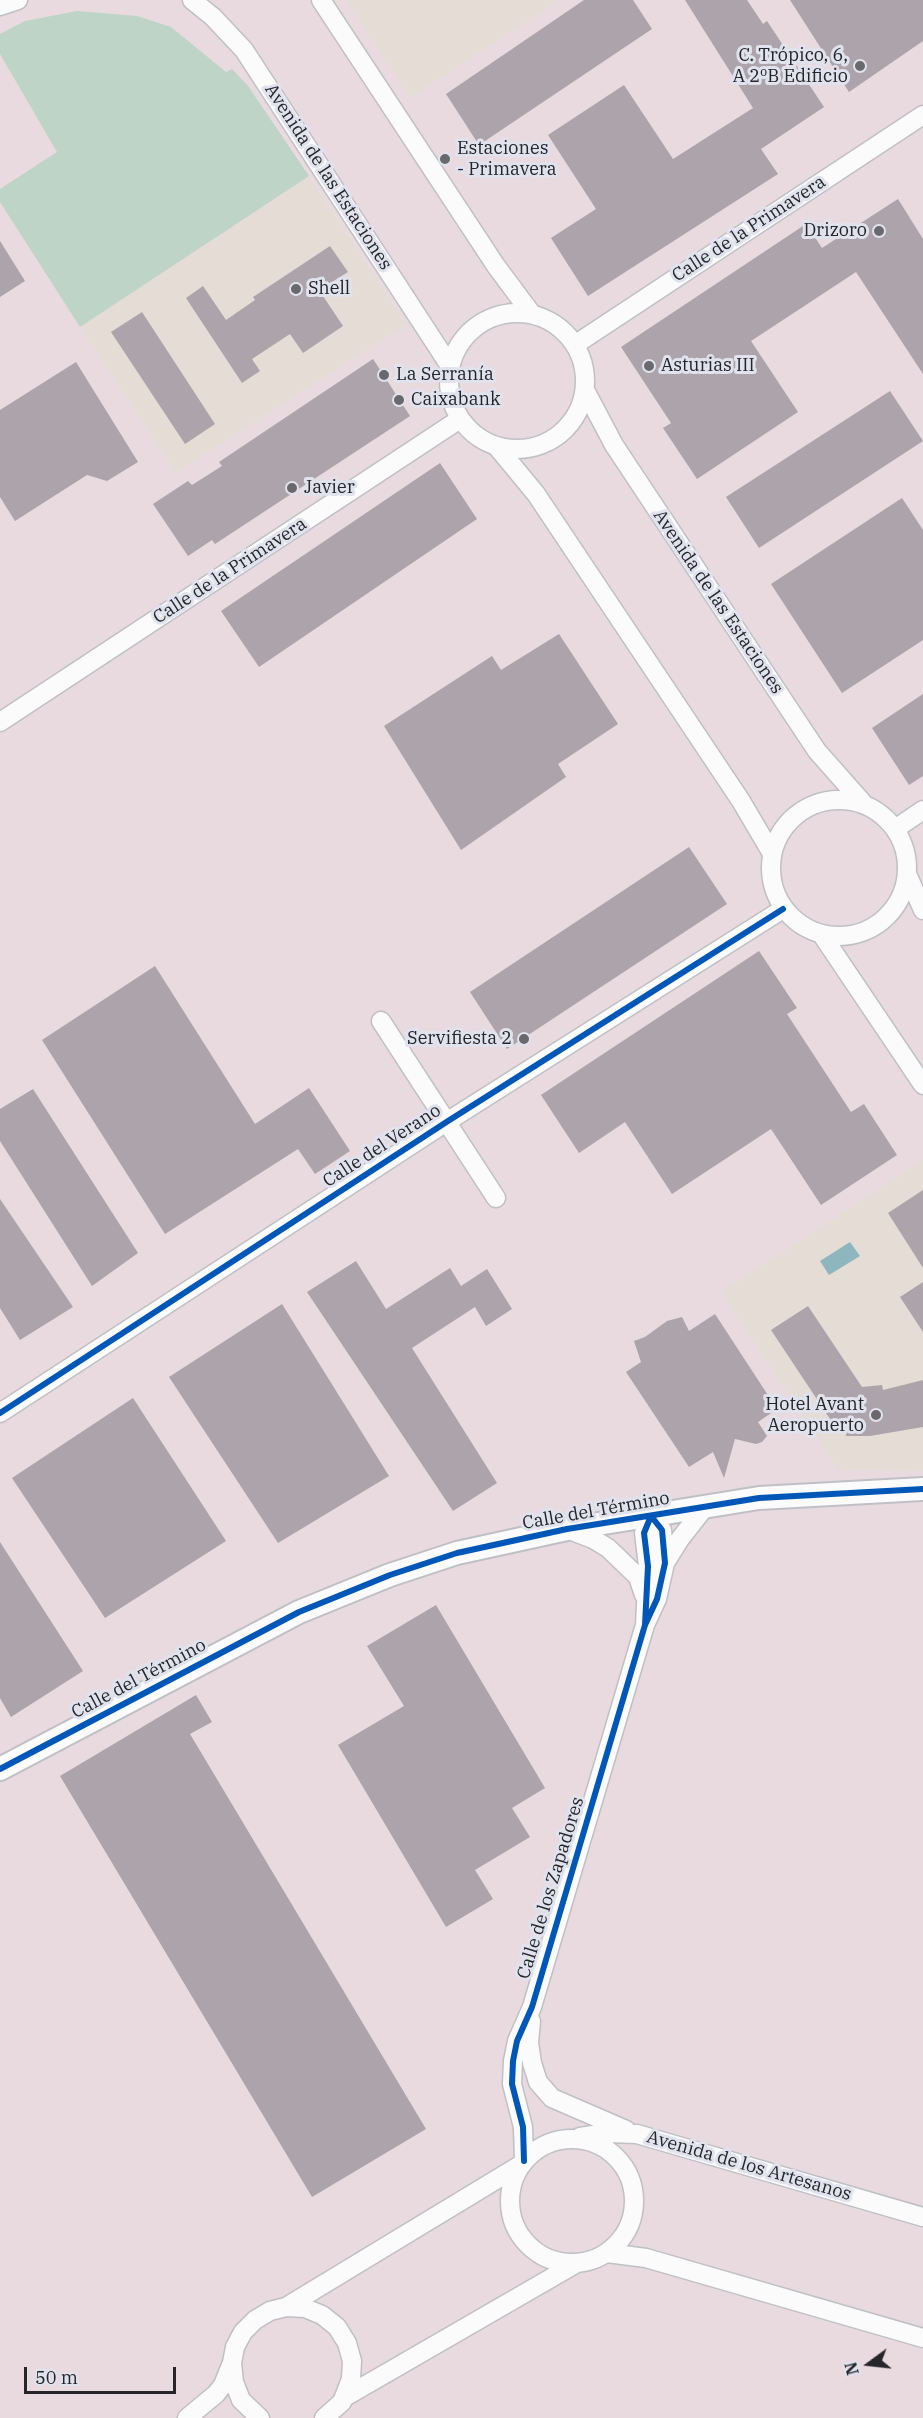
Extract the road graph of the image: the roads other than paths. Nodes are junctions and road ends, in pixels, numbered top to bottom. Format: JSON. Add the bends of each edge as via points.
{"nodes":[{"id":1,"x":18,"y":0,"type":"edge"},
{"id":2,"x":192,"y":0,"type":"edge"},
{"id":3,"x":321,"y":0,"type":"edge"},
{"id":4,"x":0,"y":6,"type":"edge"},
{"id":5,"x":923,"y":115,"type":"edge"},
{"id":6,"x":531,"y":313,"type":"junction"},
{"id":7,"x":576,"y":344,"type":"junction"},
{"id":8,"x":450,"y":366,"type":"junction"},
{"id":9,"x":586,"y":392,"type":"junction"},
{"id":10,"x":459,"y":419,"type":"junction"},
{"id":11,"x":498,"y":448,"type":"junction"},
{"id":12,"x":0,"y":722,"type":"edge"},
{"id":13,"x":863,"y":803,"type":"junction"},
{"id":14,"x":923,"y":810,"type":"edge"},
{"id":15,"x":895,"y":829,"type":"junction"},
{"id":16,"x":771,"y":852,"type":"junction"},
{"id":17,"x":907,"y":874,"type":"junction"},
{"id":18,"x":783,"y":909,"type":"junction"},
{"id":19,"x":923,"y":910,"type":"edge"},
{"id":20,"x":822,"y":935,"type":"junction"},
{"id":21,"x":381,"y":1021,"type":"dead end"},
{"id":22,"x":923,"y":1085,"type":"edge"},
{"id":23,"x":448,"y":1121,"type":"junction"},
{"id":24,"x":496,"y":1198,"type":"dead end"},
{"id":25,"x":0,"y":1413,"type":"edge"},
{"id":26,"x":920,"y":1488,"type":"edge"},
{"id":27,"x":705,"y":1507,"type":"junction"},
{"id":28,"x":651,"y":1516,"type":"junction"},
{"id":29,"x":567,"y":1529,"type":"junction"},
{"id":30,"x":665,"y":1563,"type":"junction"},
{"id":31,"x":645,"y":1595,"type":"junction"},
{"id":32,"x":645,"y":1625,"type":"junction"},
{"id":33,"x":0,"y":1769,"type":"edge"},
{"id":34,"x":532,"y":2007,"type":"junction"},
{"id":35,"x":636,"y":2134,"type":"junction"},
{"id":36,"x":572,"y":2138,"type":"junction"},
{"id":37,"x":523,"y":2163,"type":"junction"},
{"id":38,"x":923,"y":2217,"type":"edge"},
{"id":39,"x":607,"y":2253,"type":"junction"},
{"id":40,"x":578,"y":2263,"type":"junction"},
{"id":41,"x":286,"y":2307,"type":"junction"},
{"id":42,"x":923,"y":2338,"type":"edge"},
{"id":43,"x":232,"y":2363,"type":"junction"},
{"id":44,"x":344,"y":2406,"type":"edge"},
{"id":45,"x":187,"y":2418,"type":"edge"},
{"id":46,"x":260,"y":2418,"type":"edge"},
{"id":47,"x":324,"y":2418,"type":"edge"}],
"edges":[{"from":1,"to":4,"type":"street"},
{"from":2,"to":8,"type":"street","name":"Avenida de las Estaciones","via":[[244,50]]},
{"from":3,"to":6,"type":"street"},
{"from":5,"to":7,"type":"street","name":"Calle de la Primavera"},
{"from":6,"to":7,"type":"street","via":[[560,326]]},
{"from":6,"to":8,"type":"street","via":[[508,313],[477,325],[460,342]]},
{"from":7,"to":9,"type":"street","via":[[585,367]]},
{"from":8,"to":10,"type":"street","via":[[448,390]]},
{"from":9,"to":11,"type":"street","via":[[574,421],[557,438],[522,451]]},
{"from":9,"to":13,"type":"street","name":"Avenida de las Estaciones","via":[[614,444],[817,751]]},
{"from":10,"to":11,"type":"street","via":[[476,437]]},
{"from":10,"to":12,"type":"street","name":"Calle de la Primavera"},
{"from":11,"to":16,"type":"street","via":[[536,494]]},
{"from":13,"to":15,"type":"street","via":[[879,812]]},
{"from":13,"to":16,"type":"street","via":[[840,798],[804,807],[786,823]]},
{"from":14,"to":15,"type":"street"},
{"from":15,"to":17,"type":"street","via":[[905,850]]},
{"from":16,"to":18,"type":"street","via":[[770,876]]},
{"from":17,"to":19,"type":"street"},
{"from":17,"to":20,"type":"street","via":[[899,901],[873,927],[851,936]]},
{"from":18,"to":20,"type":"street","via":[[800,925]]},
{"from":18,"to":23,"type":"street","name":"Calle del Verano"},
{"from":20,"to":22,"type":"street"},
{"from":21,"to":23,"type":"street","name":"Calle del Verano"},
{"from":23,"to":24,"type":"street","name":"Calle del Verano"},
{"from":23,"to":25,"type":"street","name":"Calle del Verano"},
{"from":26,"to":27,"type":"street","name":"Calle del Término","via":[[759,1498]]},
{"from":27,"to":28,"type":"street","name":"Calle del Término"},
{"from":27,"to":30,"type":"street","name":"Calle de los Zapadores"},
{"from":28,"to":29,"type":"street","name":"Calle del Término"},
{"from":28,"to":30,"type":"street","name":"Calle de los Zapadores","via":[[662,1530]]},
{"from":28,"to":31,"type":"street","name":"Calle de los Zapadores","via":[[644,1533],[648,1566]]},
{"from":29,"to":31,"type":"street","name":"Calle de los Zapadores","via":[[593,1539],[615,1554],[638,1577]]},
{"from":29,"to":33,"type":"street","name":"Calle del Término","via":[[457,1553],[338,1595]]},
{"from":30,"to":32,"type":"street","name":"Calle de los Zapadores","via":[[657,1599]]},
{"from":31,"to":32,"type":"street","name":"Calle de los Zapadores"},
{"from":32,"to":34,"type":"street","name":"Calle de los Zapadores"},
{"from":34,"to":35,"type":"street","name":"Calle de los Zapadores","via":[[529,2043],[538,2082],[552,2098]]},
{"from":34,"to":37,"type":"street","name":"Calle de los Zapadores","via":[[513,2061],[512,2084],[523,2127]]},
{"from":35,"to":36,"type":"street","name":"Avenida de los Artesanos"},
{"from":35,"to":38,"type":"street","name":"Avenida de los Artesanos"},
{"from":36,"to":37,"type":"street","via":[[538,2149]]},
{"from":36,"to":39,"type":"street","via":[[592,2141],[609,2151],[623,2164],[632,2182],[635,2202],[631,2222],[622,2239]]},
{"from":37,"to":40,"type":"street","via":[[513,2182],[510,2202],[514,2222],[524,2240],[539,2253],[558,2261]]},
{"from":37,"to":41,"type":"street"},
{"from":39,"to":40,"type":"street"},
{"from":39,"to":42,"type":"street","via":[[646,2258]]},
{"from":40,"to":44,"type":"street"},
{"from":41,"to":43,"type":"street","via":[[255,2320],[239,2339]]},
{"from":41,"to":44,"type":"street","via":[[322,2315],[337,2327],[347,2343],[352,2361]]},
{"from":43,"to":45,"type":"street","via":[[216,2394]]},
{"from":43,"to":46,"type":"street","via":[[241,2400]]},
{"from":44,"to":47,"type":"street"}]}
